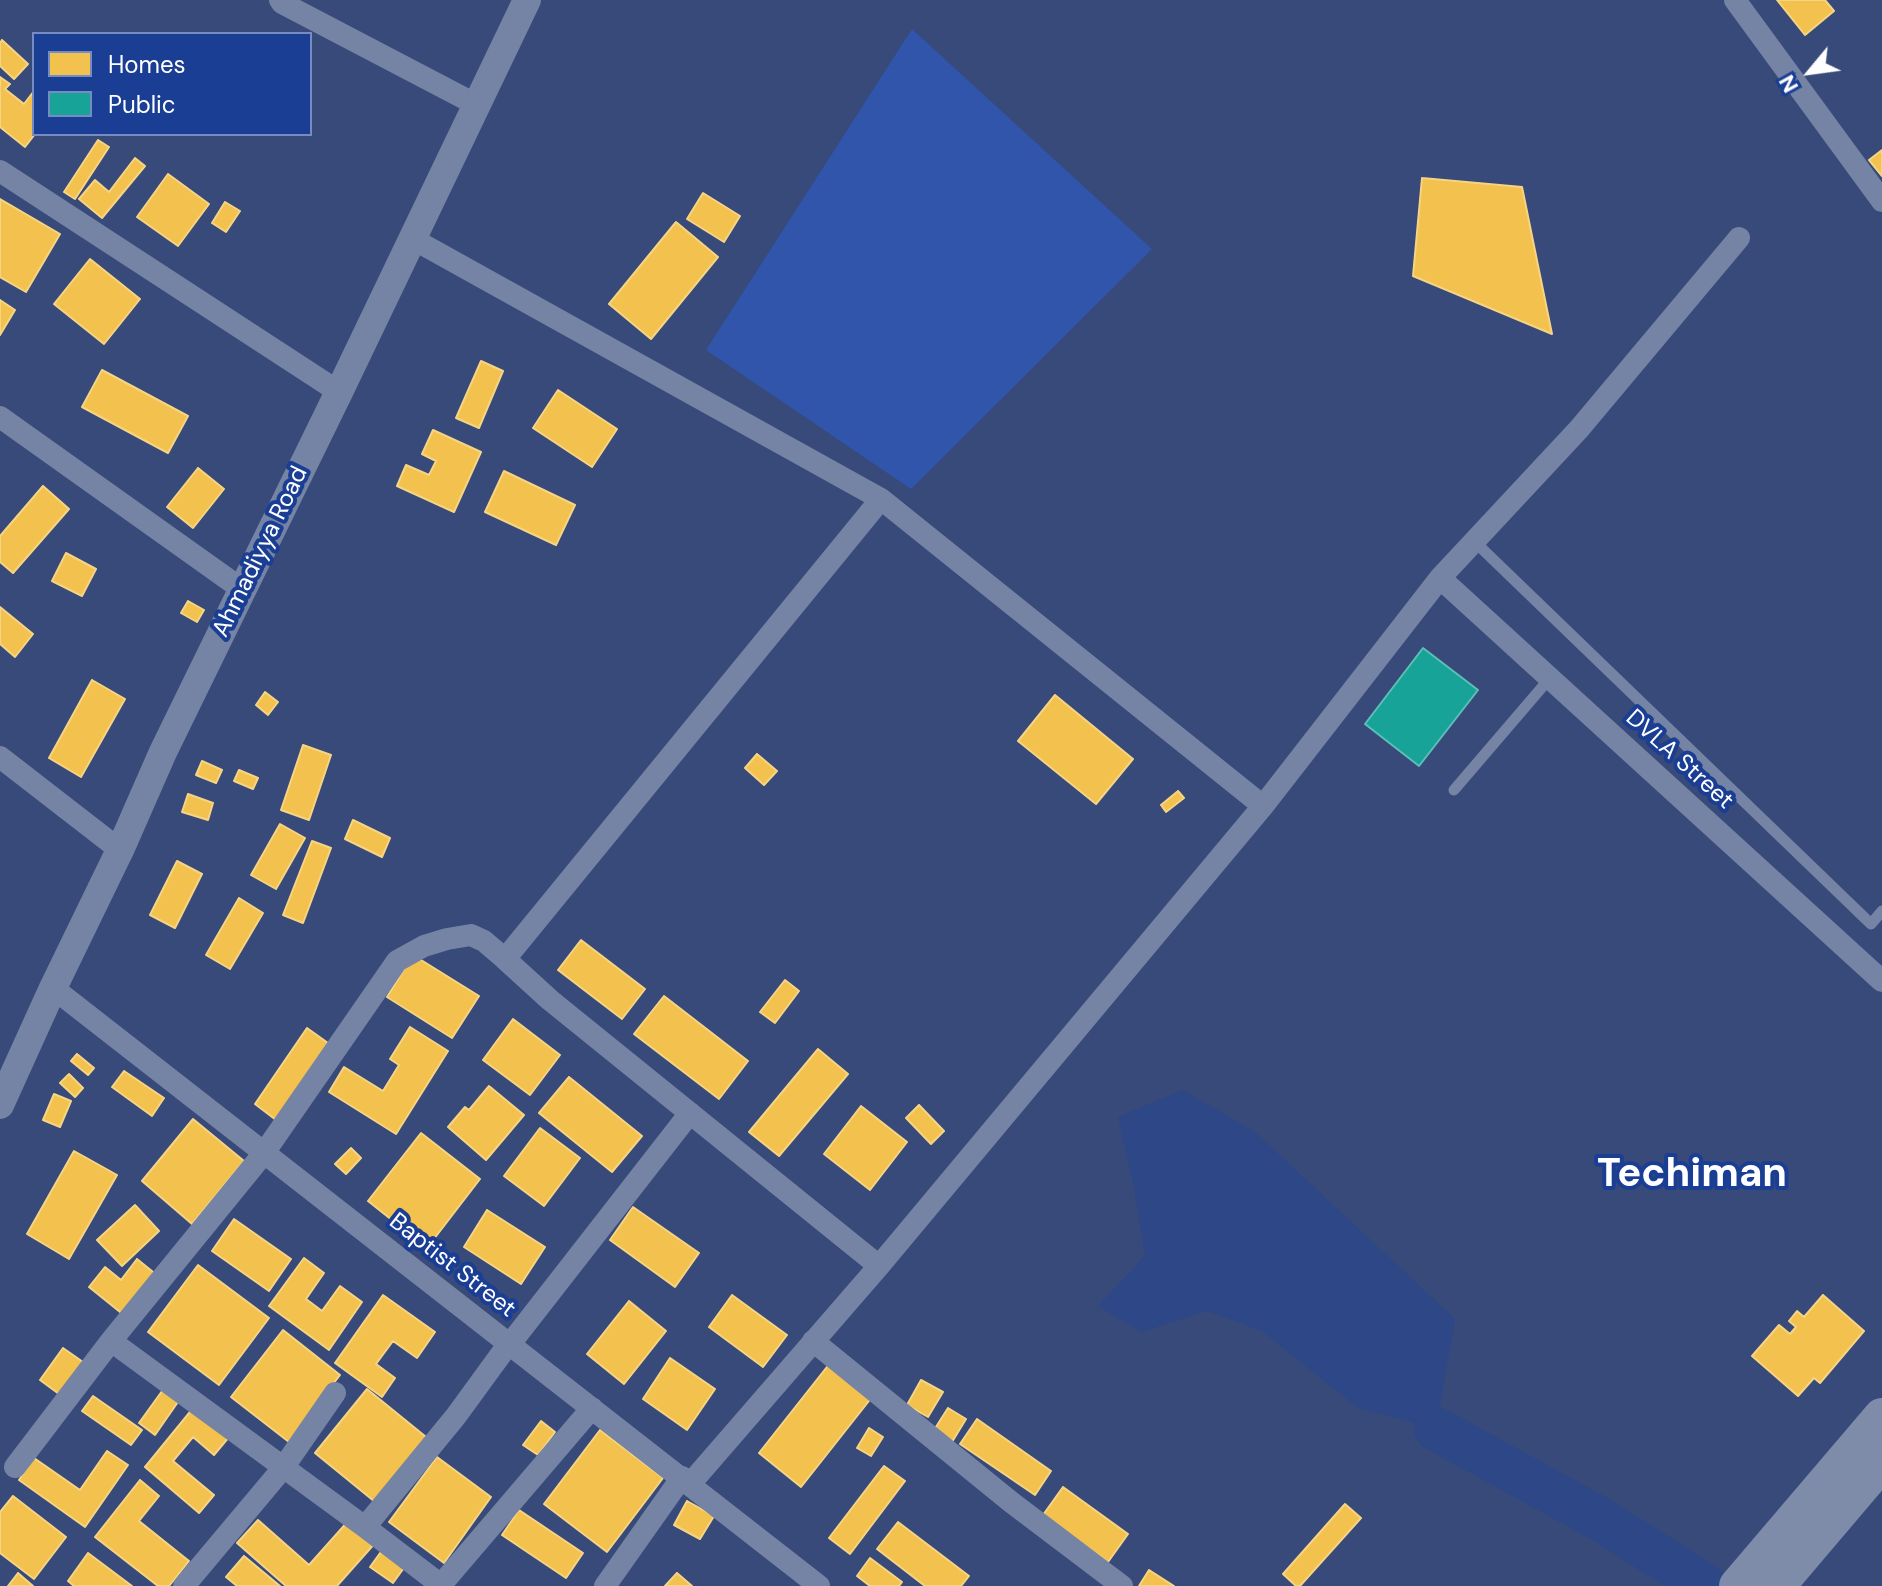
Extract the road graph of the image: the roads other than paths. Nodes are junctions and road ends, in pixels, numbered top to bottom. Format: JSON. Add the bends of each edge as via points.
{"nodes":[{"id":1,"x":280,"y":0,"type":"edge"},
{"id":2,"x":527,"y":0,"type":"edge"},
{"id":3,"x":1735,"y":0,"type":"edge"},
{"id":4,"x":477,"y":105,"type":"junction"},
{"id":5,"x":0,"y":171,"type":"edge"},
{"id":6,"x":1882,"y":201,"type":"edge"},
{"id":7,"x":1739,"y":238,"type":"dead end"},
{"id":8,"x":413,"y":239,"type":"junction"},
{"id":9,"x":339,"y":392,"type":"junction"},
{"id":10,"x":0,"y":417,"type":"edge"},
{"id":11,"x":881,"y":499,"type":"junction"},
{"id":12,"x":1475,"y":542,"type":"junction"},
{"id":13,"x":1440,"y":578,"type":"junction"},
{"id":14,"x":243,"y":590,"type":"junction"},
{"id":15,"x":1550,"y":678,"type":"junction"},
{"id":16,"x":0,"y":757,"type":"edge"},
{"id":17,"x":1454,"y":790,"type":"dead end"},
{"id":18,"x":1263,"y":806,"type":"junction"},
{"id":19,"x":120,"y":850,"type":"junction"},
{"id":20,"x":1882,"y":911,"type":"edge"},
{"id":21,"x":505,"y":959,"type":"junction"},
{"id":22,"x":1882,"y":981,"type":"edge"},
{"id":23,"x":53,"y":988,"type":"junction"},
{"id":24,"x":0,"y":1105,"type":"edge"},
{"id":25,"x":690,"y":1113,"type":"junction"},
{"id":26,"x":264,"y":1153,"type":"junction"},
{"id":27,"x":879,"y":1266,"type":"junction"},
{"id":28,"x":111,"y":1341,"type":"junction"},
{"id":29,"x":813,"y":1341,"type":"junction"},
{"id":30,"x":510,"y":1344,"type":"junction"},
{"id":31,"x":335,"y":1393,"type":"dead end"},
{"id":32,"x":592,"y":1408,"type":"junction"},
{"id":33,"x":1882,"y":1417,"type":"edge"},
{"id":34,"x":1882,"y":1461,"type":"edge"},
{"id":35,"x":15,"y":1467,"type":"dead end"},
{"id":36,"x":283,"y":1468,"type":"junction"},
{"id":37,"x":686,"y":1481,"type":"junction"},
{"id":38,"x":1824,"y":1507,"type":"junction"},
{"id":39,"x":365,"y":1527,"type":"junction"},
{"id":40,"x":1780,"y":1585,"type":"edge"},
{"id":41,"x":184,"y":1586,"type":"edge"},
{"id":42,"x":440,"y":1586,"type":"edge"},
{"id":43,"x":605,"y":1586,"type":"edge"},
{"id":44,"x":819,"y":1586,"type":"edge"},
{"id":45,"x":1122,"y":1586,"type":"edge"},
{"id":46,"x":1738,"y":1586,"type":"edge"}],
"edges":[{"from":1,"to":4,"type":"street"},
{"from":2,"to":4,"type":"street","name":"Ahmadiyya Road"},
{"from":3,"to":6,"type":"street"},
{"from":4,"to":8,"type":"street","name":"Ahmadiyya Road"},
{"from":5,"to":9,"type":"street"},
{"from":7,"to":12,"type":"street","via":[[1579,429]]},
{"from":8,"to":9,"type":"street","name":"Ahmadiyya Road"},
{"from":8,"to":11,"type":"street"},
{"from":9,"to":14,"type":"street","name":"Ahmadiyya Road"},
{"from":10,"to":14,"type":"street"},
{"from":11,"to":18,"type":"street"},
{"from":11,"to":21,"type":"street"},
{"from":12,"to":13,"type":"street"},
{"from":12,"to":20,"type":"lane","via":[[1871,924]]},
{"from":13,"to":15,"type":"street","name":"DVLA Street"},
{"from":13,"to":18,"type":"street"},
{"from":14,"to":19,"type":"street","name":"Ahmadiyya Road"},
{"from":15,"to":17,"type":"lane"},
{"from":15,"to":22,"type":"street","name":"DVLA Street"},
{"from":16,"to":19,"type":"street"},
{"from":18,"to":27,"type":"street"},
{"from":19,"to":23,"type":"street","name":"Ahmadiyya Road"},
{"from":21,"to":25,"type":"street"},
{"from":21,"to":26,"type":"street","via":[[471,935],[424,946],[397,961]]},
{"from":23,"to":24,"type":"street","name":"Ahmadiyya Road"},
{"from":23,"to":26,"type":"street","name":"Baptist Street"},
{"from":25,"to":27,"type":"street"},
{"from":25,"to":30,"type":"street"},
{"from":26,"to":28,"type":"street"},
{"from":26,"to":30,"type":"street","name":"Baptist Street"},
{"from":27,"to":29,"type":"street"},
{"from":28,"to":35,"type":"street"},
{"from":28,"to":36,"type":"street"},
{"from":29,"to":37,"type":"street"},
{"from":29,"to":45,"type":"street"},
{"from":30,"to":32,"type":"street","name":"Baptist Street"},
{"from":30,"to":39,"type":"street"},
{"from":31,"to":36,"type":"street"},
{"from":32,"to":37,"type":"street","name":"Baptist Street"},
{"from":32,"to":42,"type":"street"},
{"from":33,"to":38,"type":"highway"},
{"from":34,"to":38,"type":"highway"},
{"from":36,"to":39,"type":"street"},
{"from":36,"to":41,"type":"street"},
{"from":37,"to":43,"type":"street"},
{"from":37,"to":44,"type":"street","name":"Baptist Street"},
{"from":38,"to":40,"type":"highway"},
{"from":38,"to":46,"type":"highway"},
{"from":39,"to":42,"type":"street"}]}
